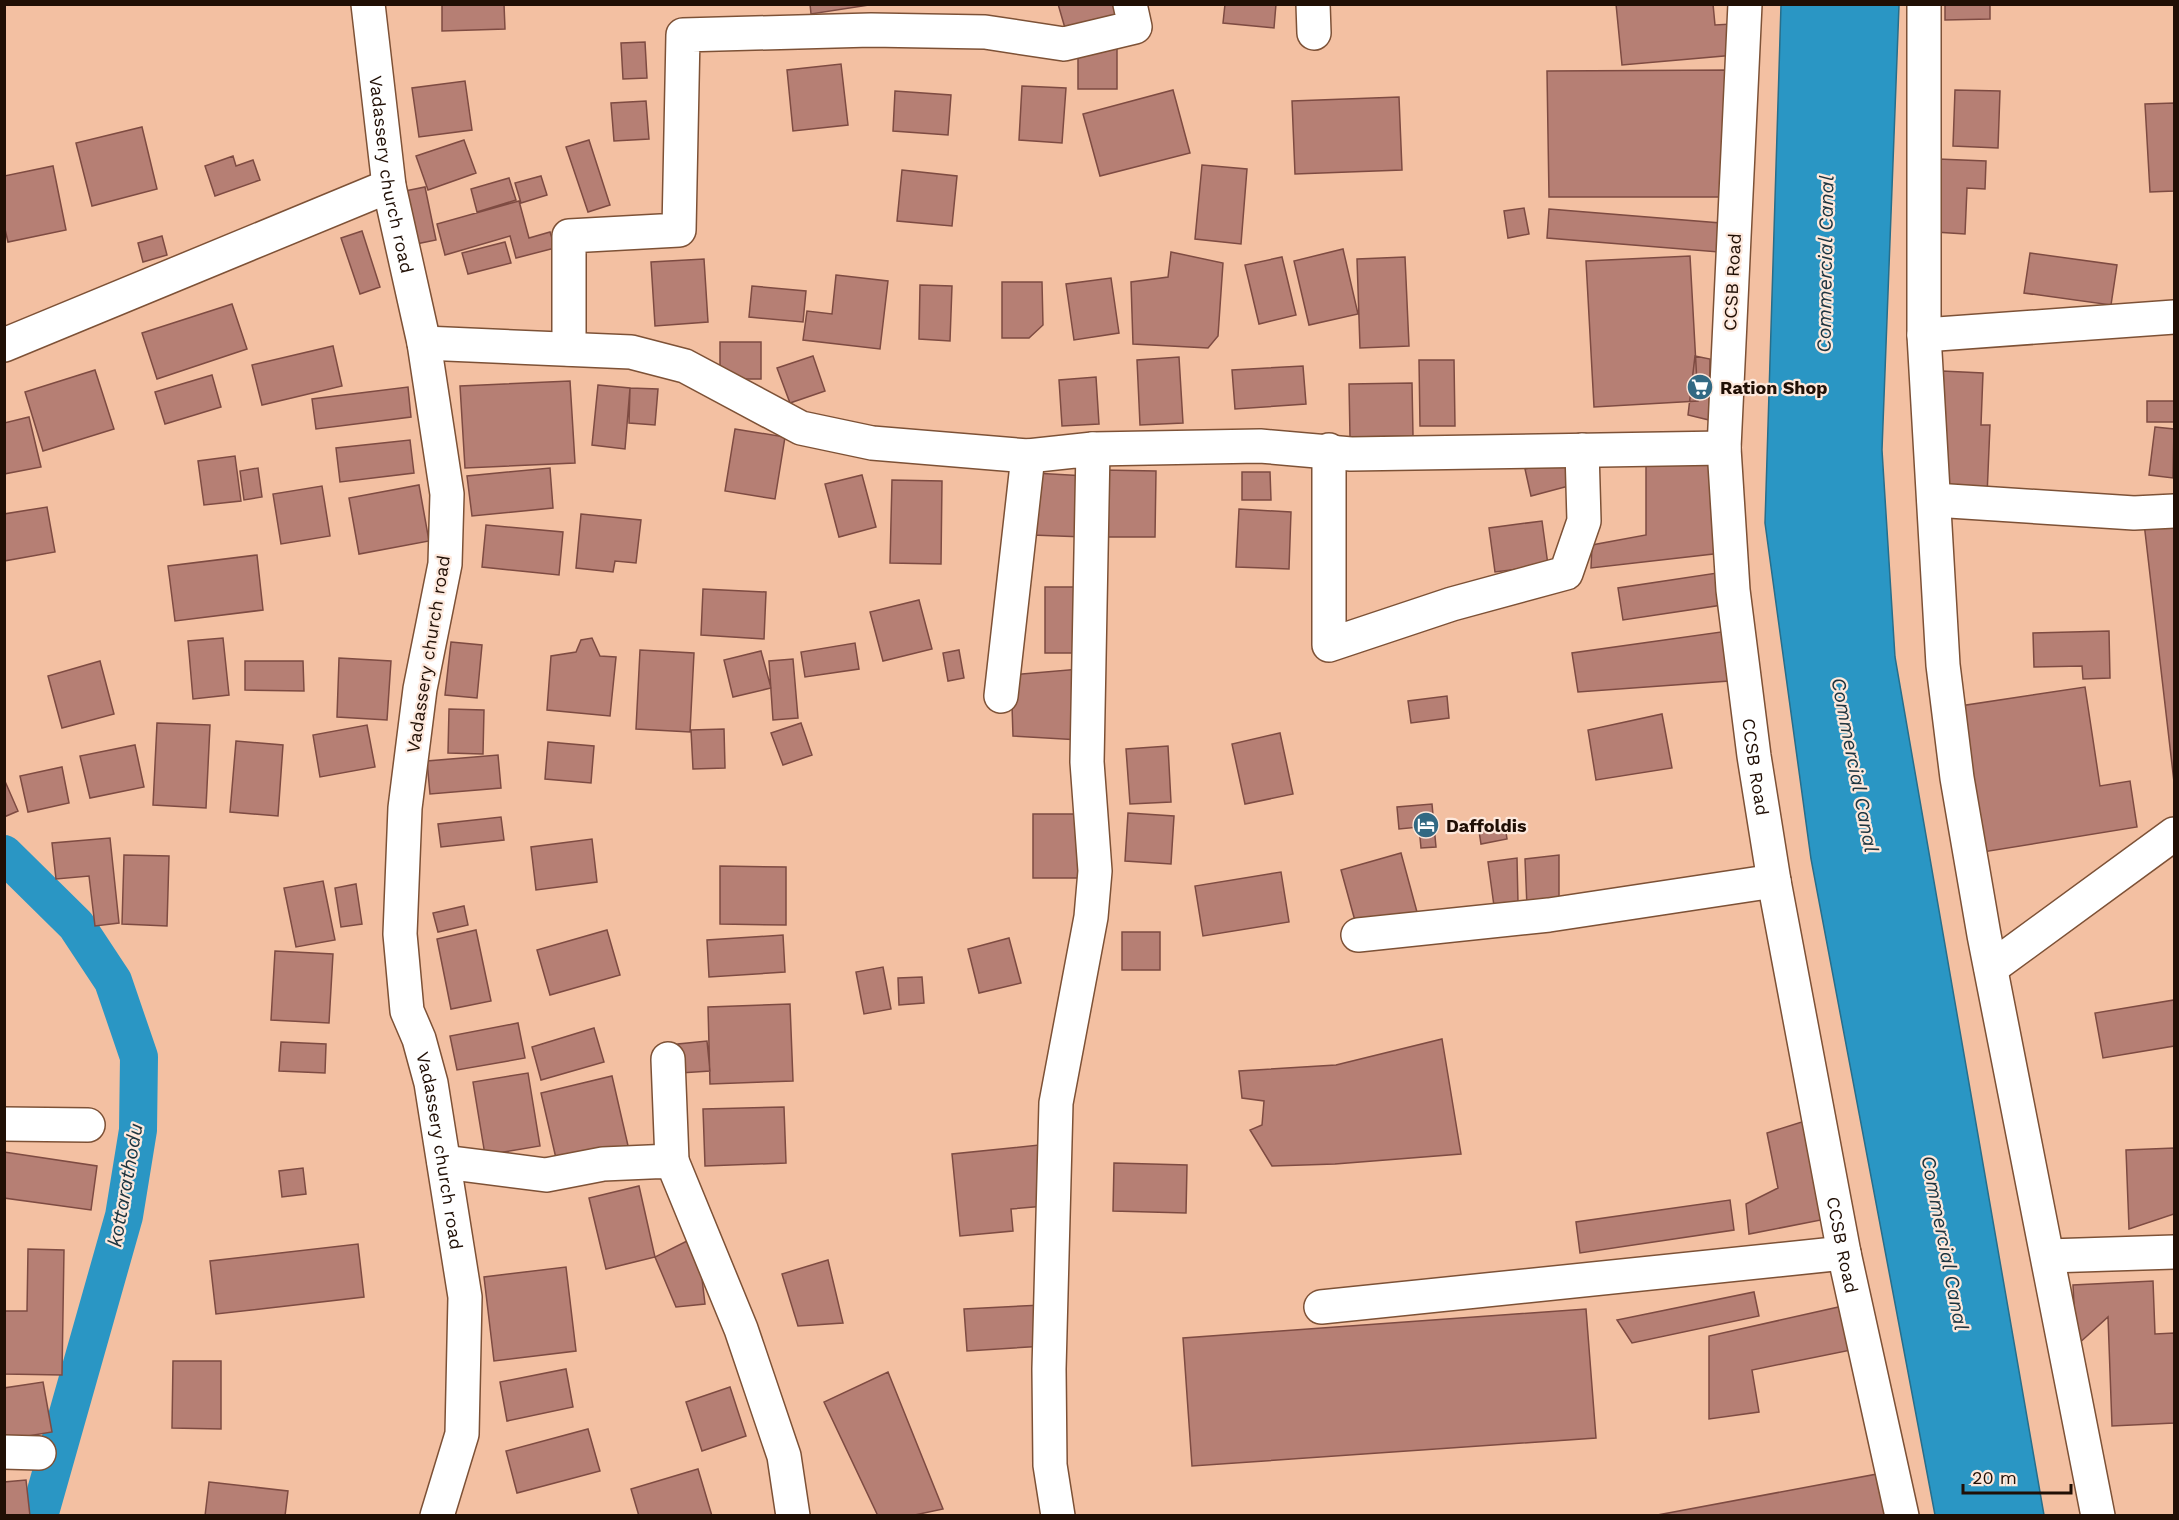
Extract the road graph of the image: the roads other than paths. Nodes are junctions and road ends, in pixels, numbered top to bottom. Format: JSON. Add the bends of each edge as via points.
{"nodes":[{"id":1,"x":368,"y":4,"type":"edge"},
{"id":2,"x":1130,"y":4,"type":"edge"},
{"id":3,"x":1745,"y":4,"type":"edge"},
{"id":4,"x":1924,"y":4,"type":"edge"},
{"id":5,"x":389,"y":186,"type":"junction"},
{"id":6,"x":2175,"y":317,"type":"edge"},
{"id":7,"x":1924,"y":335,"type":"junction"},
{"id":8,"x":424,"y":343,"type":"junction"},
{"id":9,"x":4,"y":345,"type":"edge"},
{"id":10,"x":569,"y":349,"type":"junction"},
{"id":11,"x":1724,"y":448,"type":"junction"},
{"id":12,"x":1093,"y":449,"type":"junction"},
{"id":13,"x":1329,"y":450,"type":"junction"},
{"id":14,"x":1582,"y":450,"type":"junction"},
{"id":15,"x":1028,"y":456,"type":"junction"},
{"id":16,"x":1934,"y":500,"type":"junction"},
{"id":17,"x":2175,"y":511,"type":"edge"},
{"id":18,"x":1001,"y":696,"type":"dead end"},
{"id":19,"x":2175,"y":834,"type":"edge"},
{"id":20,"x":1774,"y":881,"type":"junction"},
{"id":21,"x":1358,"y":935,"type":"dead end"},
{"id":22,"x":1991,"y":968,"type":"junction"},
{"id":23,"x":668,"y":1059,"type":"dead end"},
{"id":24,"x":4,"y":1124,"type":"edge"},
{"id":25,"x":88,"y":1125,"type":"dead end"},
{"id":26,"x":672,"y":1161,"type":"junction"},
{"id":27,"x":444,"y":1162,"type":"junction"},
{"id":28,"x":2175,"y":1252,"type":"edge"},
{"id":29,"x":1844,"y":1253,"type":"junction"},
{"id":30,"x":2048,"y":1256,"type":"junction"},
{"id":31,"x":1321,"y":1307,"type":"dead end"},
{"id":32,"x":4,"y":1452,"type":"edge"},
{"id":33,"x":39,"y":1453,"type":"dead end"},
{"id":34,"x":437,"y":1515,"type":"edge"},
{"id":35,"x":794,"y":1515,"type":"edge"},
{"id":36,"x":1058,"y":1515,"type":"edge"},
{"id":37,"x":1902,"y":1515,"type":"edge"},
{"id":38,"x":2098,"y":1515,"type":"edge"}],
"edges":[{"from":1,"to":5,"type":"street","name":"Vadassery church road"},
{"from":2,"to":10,"type":"street","via":[[1135,27],[1064,44],[985,32],[871,30],[683,35],[679,230],[569,237]]},
{"from":3,"to":11,"type":"street","name":"CCSB Road"},
{"from":4,"to":7,"type":"street"},
{"from":5,"to":8,"type":"street","name":"Vadassery church road"},
{"from":5,"to":9,"type":"street"},
{"from":6,"to":7,"type":"street"},
{"from":7,"to":16,"type":"street"},
{"from":8,"to":10,"type":"street"},
{"from":8,"to":27,"type":"street","name":"Vadassery church road","via":[[447,494],[446,564],[420,689],[408,784],[400,934],[407,1011],[431,1083]]},
{"from":10,"to":15,"type":"street","via":[[631,352],[685,366],[801,428],[873,443]]},
{"from":11,"to":14,"type":"street"},
{"from":11,"to":20,"type":"street","name":"CCSB Road","via":[[1733,590]]},
{"from":12,"to":13,"type":"street","via":[[1260,446]]},
{"from":12,"to":15,"type":"street"},
{"from":12,"to":36,"type":"street","via":[[1087,762],[1095,871],[1091,917],[1056,1103],[1049,1369],[1050,1466]]},
{"from":13,"to":14,"type":"street","via":[[1351,454]]},
{"from":13,"to":14,"type":"street","via":[[1329,645],[1452,604],[1566,573],[1584,521]]},
{"from":15,"to":18,"type":"street"},
{"from":16,"to":17,"type":"street","via":[[2134,513]]},
{"from":16,"to":22,"type":"street","via":[[1943,665]]},
{"from":19,"to":22,"type":"street"},
{"from":20,"to":21,"type":"street","via":[[1550,915]]},
{"from":20,"to":29,"type":"street","name":"CCSB Road"},
{"from":22,"to":30,"type":"street"},
{"from":23,"to":26,"type":"street"},
{"from":24,"to":25,"type":"street"},
{"from":26,"to":27,"type":"street","via":[[603,1164],[546,1175]]},
{"from":26,"to":35,"type":"street","via":[[741,1329],[784,1456]]},
{"from":27,"to":34,"type":"street","name":"Vadassery church road","via":[[465,1297],[462,1434]]},
{"from":28,"to":30,"type":"street"},
{"from":29,"to":31,"type":"street"},
{"from":29,"to":37,"type":"street","name":"CCSB Road"},
{"from":30,"to":38,"type":"street"},
{"from":32,"to":33,"type":"street"}]}
